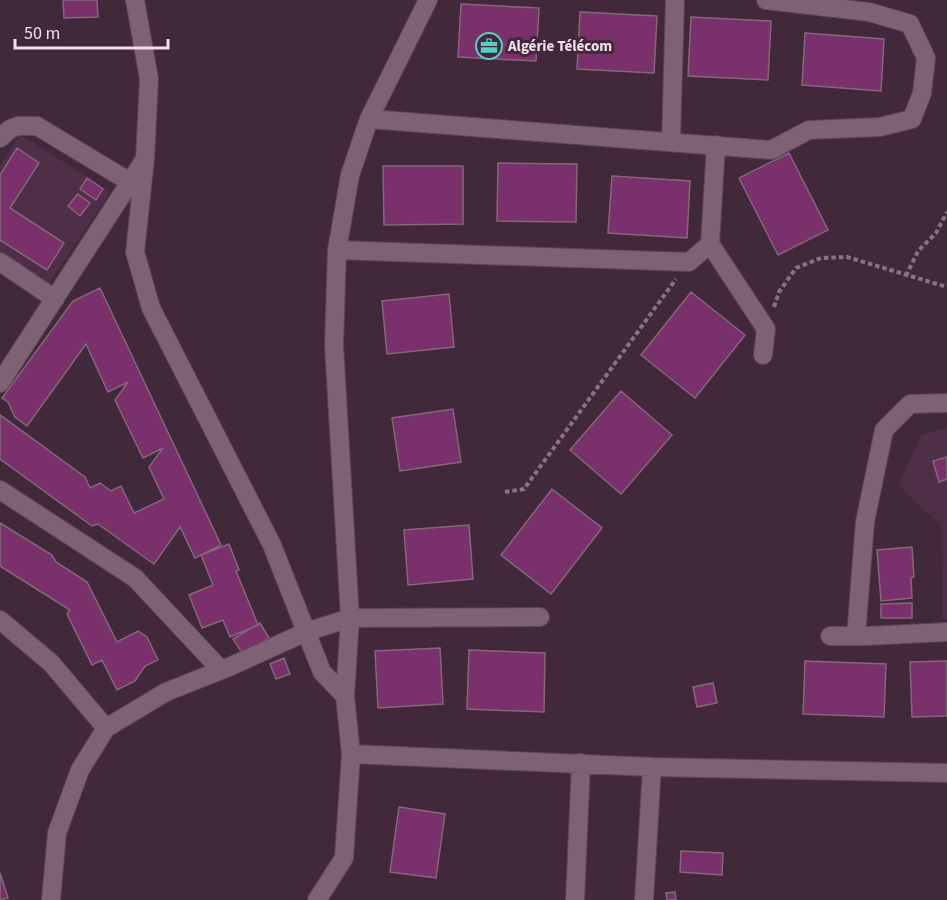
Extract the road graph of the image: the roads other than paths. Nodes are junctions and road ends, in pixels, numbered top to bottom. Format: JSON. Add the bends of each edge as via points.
{"nodes":[{"id":1,"x":135,"y":0,"type":"edge"},
{"id":2,"x":428,"y":0,"type":"edge"},
{"id":3,"x":675,"y":0,"type":"edge"},
{"id":4,"x":766,"y":0,"type":"edge"},
{"id":5,"x":369,"y":118,"type":"junction"},
{"id":6,"x":0,"y":138,"type":"edge"},
{"id":7,"x":671,"y":142,"type":"junction"},
{"id":8,"x":717,"y":146,"type":"junction"},
{"id":9,"x":145,"y":159,"type":"junction"},
{"id":10,"x":130,"y":182,"type":"junction"},
{"id":11,"x":710,"y":244,"type":"junction"},
{"id":12,"x":337,"y":250,"type":"junction"},
{"id":13,"x":0,"y":262,"type":"edge"},
{"id":14,"x":56,"y":298,"type":"junction"},
{"id":15,"x":763,"y":355,"type":"dead end"},
{"id":16,"x":0,"y":383,"type":"edge"},
{"id":17,"x":947,"y":404,"type":"edge"},
{"id":18,"x":0,"y":490,"type":"edge"},
{"id":19,"x":540,"y":617,"type":"dead end"},
{"id":20,"x":350,"y":618,"type":"junction"},
{"id":21,"x":0,"y":620,"type":"edge"},
{"id":22,"x":306,"y":632,"type":"junction"},
{"id":23,"x":947,"y":632,"type":"edge"},
{"id":24,"x":830,"y":636,"type":"dead end"},
{"id":25,"x":856,"y":636,"type":"junction"},
{"id":26,"x":221,"y":670,"type":"junction"},
{"id":27,"x":345,"y":696,"type":"junction"},
{"id":28,"x":106,"y":728,"type":"junction"},
{"id":29,"x":351,"y":754,"type":"junction"},
{"id":30,"x":581,"y":763,"type":"junction"},
{"id":31,"x":652,"y":767,"type":"junction"},
{"id":32,"x":947,"y":773,"type":"edge"},
{"id":33,"x":51,"y":900,"type":"edge"},
{"id":34,"x":317,"y":900,"type":"edge"},
{"id":35,"x":575,"y":900,"type":"edge"},
{"id":36,"x":644,"y":900,"type":"edge"}],
"edges":[{"from":1,"to":9,"type":"street","via":[[149,79]]},
{"from":2,"to":5,"type":"street"},
{"from":3,"to":7,"type":"street"},
{"from":4,"to":8,"type":"street","via":[[869,12],[910,24],[926,58],[922,93],[912,119],[880,127],[809,130],[771,150]]},
{"from":5,"to":7,"type":"street"},
{"from":5,"to":12,"type":"street","via":[[350,175]]},
{"from":6,"to":10,"type":"street","via":[[18,126],[37,126]]},
{"from":7,"to":8,"type":"street"},
{"from":8,"to":11,"type":"street"},
{"from":9,"to":10,"type":"street"},
{"from":9,"to":22,"type":"street","via":[[135,252],[152,308],[272,545]]},
{"from":10,"to":14,"type":"street"},
{"from":11,"to":12,"type":"street","via":[[689,262]]},
{"from":11,"to":15,"type":"street","via":[[766,329]]},
{"from":12,"to":20,"type":"street","via":[[334,345]]},
{"from":13,"to":14,"type":"street"},
{"from":14,"to":16,"type":"street"},
{"from":17,"to":25,"type":"street","via":[[910,404],[884,430],[865,522]]},
{"from":18,"to":26,"type":"street","via":[[135,578]]},
{"from":19,"to":20,"type":"street"},
{"from":20,"to":22,"type":"street"},
{"from":20,"to":27,"type":"street"},
{"from":21,"to":28,"type":"street","via":[[51,663]]},
{"from":22,"to":26,"type":"street"},
{"from":22,"to":27,"type":"street","via":[[322,672]]},
{"from":23,"to":25,"type":"street"},
{"from":24,"to":25,"type":"street"},
{"from":26,"to":28,"type":"street","via":[[166,692]]},
{"from":27,"to":29,"type":"street"},
{"from":28,"to":33,"type":"street","via":[[80,770],[57,833]]},
{"from":29,"to":30,"type":"street"},
{"from":29,"to":34,"type":"street","via":[[344,858]]},
{"from":30,"to":31,"type":"street"},
{"from":30,"to":35,"type":"street"},
{"from":31,"to":32,"type":"street"},
{"from":31,"to":36,"type":"street"}]}
